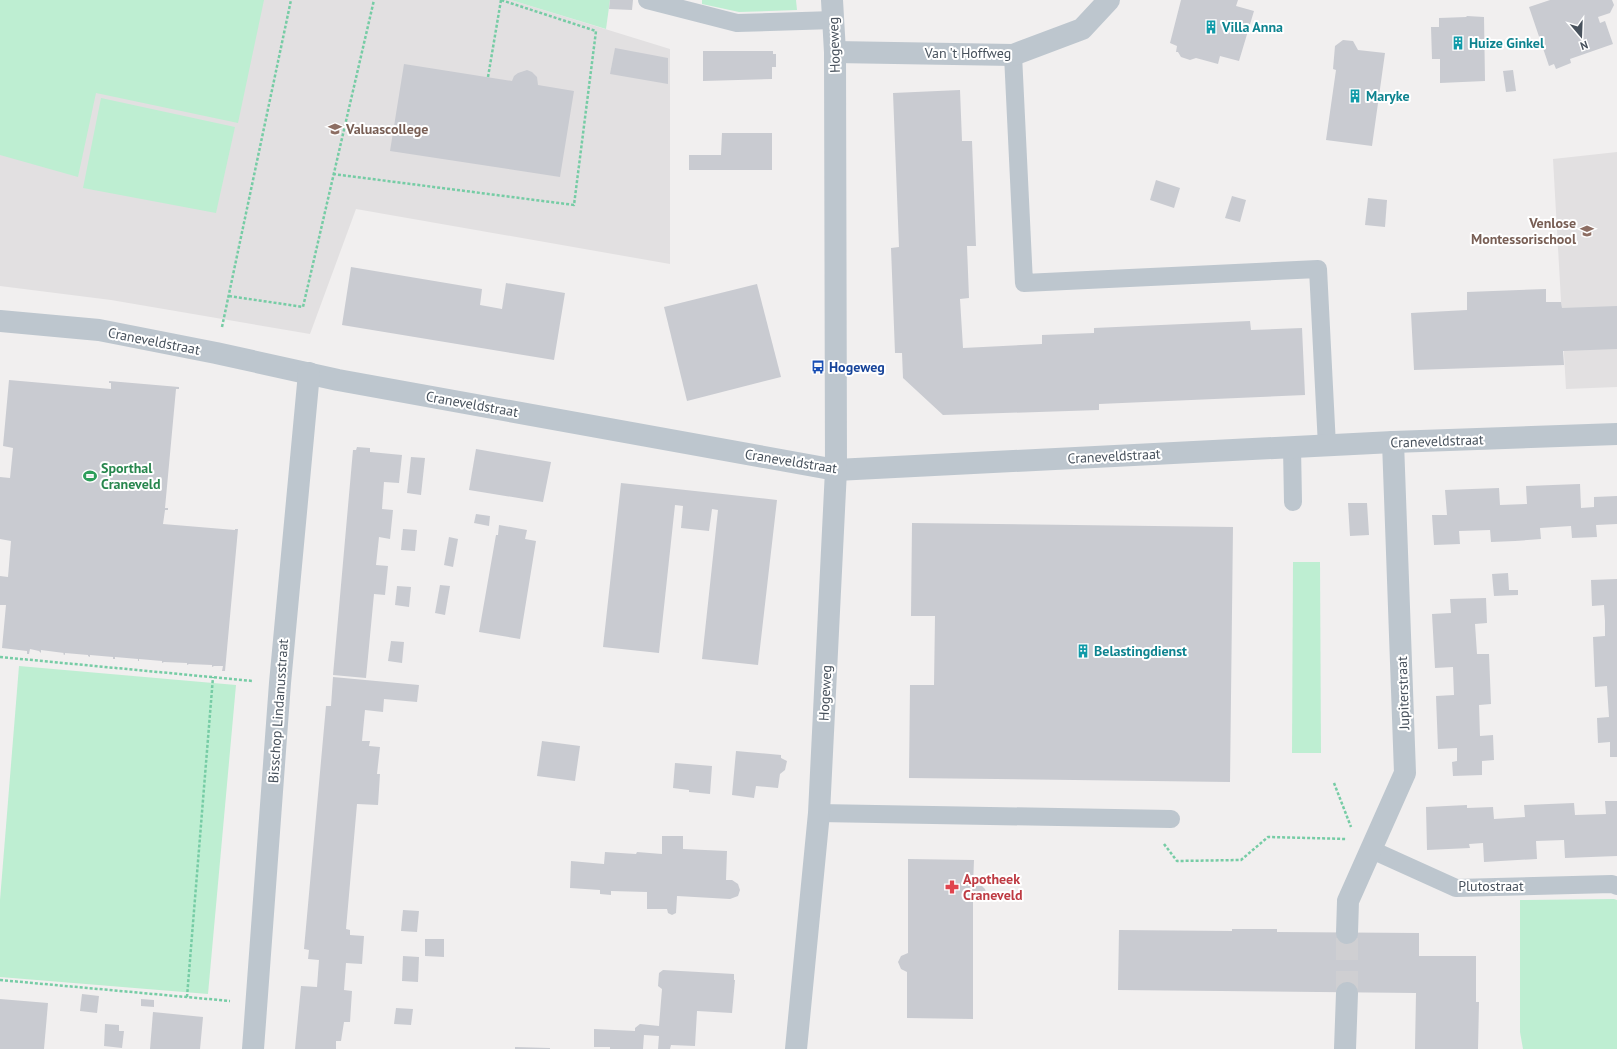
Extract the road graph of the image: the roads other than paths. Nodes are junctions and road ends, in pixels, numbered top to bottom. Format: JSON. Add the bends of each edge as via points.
{"nodes":[{"id":1,"x":647,"y":0,"type":"edge"},
{"id":2,"x":1110,"y":0,"type":"edge"},
{"id":3,"x":833,"y":10,"type":"edge"},
{"id":4,"x":835,"y":52,"type":"junction"},
{"id":5,"x":1014,"y":55,"type":"junction"},
{"id":6,"x":0,"y":321,"type":"edge"},
{"id":7,"x":309,"y":373,"type":"junction"},
{"id":8,"x":1617,"y":434,"type":"edge"},
{"id":9,"x":1393,"y":442,"type":"junction"},
{"id":10,"x":1327,"y":446,"type":"junction"},
{"id":11,"x":1292,"y":447,"type":"junction"},
{"id":12,"x":836,"y":470,"type":"junction"},
{"id":13,"x":1293,"y":502,"type":"dead end"},
{"id":14,"x":819,"y":813,"type":"junction"},
{"id":15,"x":1171,"y":819,"type":"dead end"},
{"id":16,"x":1364,"y":844,"type":"junction"},
{"id":17,"x":1617,"y":886,"type":"edge"},
{"id":18,"x":1347,"y":933,"type":"tunnel mouth"},
{"id":19,"x":1347,"y":993,"type":"tunnel mouth"},
{"id":20,"x":253,"y":1049,"type":"edge"},
{"id":21,"x":796,"y":1049,"type":"edge"},
{"id":22,"x":1345,"y":1049,"type":"edge"}],
"edges":[{"from":1,"to":3,"type":"lane","via":[[737,23]]},
{"from":2,"to":5,"type":"street","name":"Van 't Hoffweg","via":[[1082,29]]},
{"from":3,"to":4,"type":"street","name":"Hogeweg"},
{"from":4,"to":5,"type":"street","name":"Van 't Hoffweg"},
{"from":4,"to":12,"type":"street","name":"Hogeweg"},
{"from":5,"to":10,"type":"lane","via":[[1024,283],[1318,269]]},
{"from":6,"to":7,"type":"street","name":"Craneveldstraat","via":[[99,330]]},
{"from":7,"to":12,"type":"street","name":"Craneveldstraat"},
{"from":7,"to":20,"type":"street","name":"Bisschop Lindanusstraat","via":[[280,683]]},
{"from":8,"to":9,"type":"street","name":"Craneveldstraat"},
{"from":9,"to":10,"type":"street","name":"Craneveldstraat"},
{"from":9,"to":16,"type":"street","name":"Jupiterstraat","via":[[1405,774]]},
{"from":10,"to":11,"type":"street","name":"Craneveldstraat"},
{"from":11,"to":12,"type":"street","name":"Craneveldstraat"},
{"from":11,"to":13,"type":"lane"},
{"from":12,"to":14,"type":"street","name":"Hogeweg"},
{"from":14,"to":15,"type":"lane"},
{"from":14,"to":21,"type":"street","name":"Hogeweg"},
{"from":16,"to":17,"type":"lane","name":"Plutostraat","via":[[1456,888],[1612,884]]},
{"from":16,"to":18,"type":"street","name":"Jupiterstraat","via":[[1348,901]]},
{"from":19,"to":22,"type":"street"}]}
